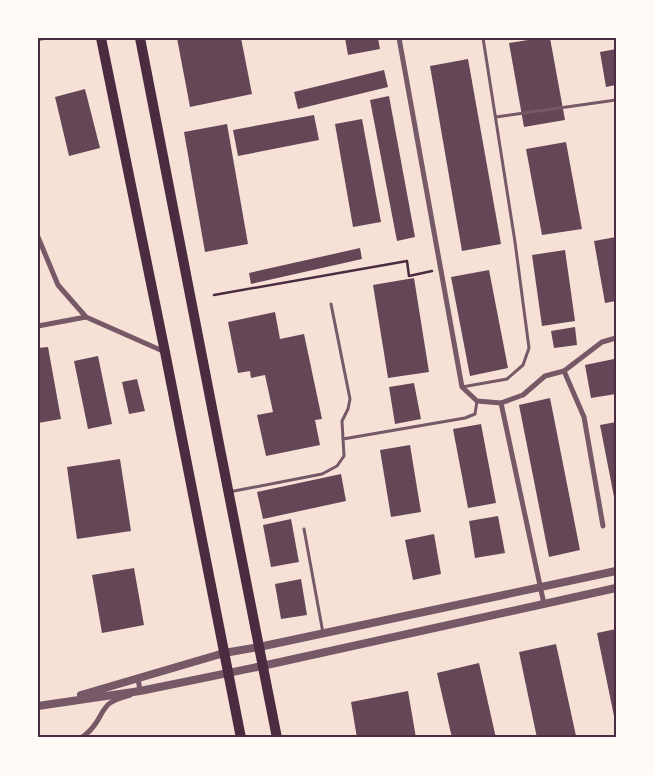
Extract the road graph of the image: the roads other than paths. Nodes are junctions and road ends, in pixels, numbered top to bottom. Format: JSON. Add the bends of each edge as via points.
{"nodes":[{"id":1,"x":38,"y":38,"type":"edge"},
{"id":2,"x":42,"y":38,"type":"edge"},
{"id":3,"x":100,"y":38,"type":"edge"},
{"id":4,"x":140,"y":38,"type":"edge"},
{"id":5,"x":399,"y":38,"type":"edge"},
{"id":6,"x":483,"y":38,"type":"edge"},
{"id":7,"x":616,"y":100,"type":"edge"},
{"id":8,"x":496,"y":117,"type":"junction"},
{"id":9,"x":38,"y":237,"type":"edge"},
{"id":10,"x":38,"y":255,"type":"edge"},
{"id":11,"x":45,"y":256,"type":"junction"},
{"id":12,"x":331,"y":304,"type":"dead end"},
{"id":13,"x":86,"y":317,"type":"junction"},
{"id":14,"x":38,"y":326,"type":"edge"},
{"id":15,"x":616,"y":338,"type":"edge"},
{"id":16,"x":165,"y":352,"type":"junction"},
{"id":17,"x":564,"y":371,"type":"junction"},
{"id":18,"x":462,"y":387,"type":"junction"},
{"id":19,"x":477,"y":401,"type":"junction"},
{"id":20,"x":501,"y":403,"type":"junction"},
{"id":21,"x":343,"y":439,"type":"junction"},
{"id":22,"x":228,"y":492,"type":"junction"},
{"id":23,"x":603,"y":526,"type":"dead end"},
{"id":24,"x":304,"y":529,"type":"dead end"},
{"id":25,"x":616,"y":570,"type":"edge"},
{"id":26,"x":540,"y":587,"type":"junction"},
{"id":27,"x":616,"y":588,"type":"edge"},
{"id":28,"x":544,"y":604,"type":"junction"},
{"id":29,"x":323,"y":633,"type":"junction"},
{"id":30,"x":259,"y":647,"type":"junction"},
{"id":31,"x":224,"y":653,"type":"junction"},
{"id":32,"x":262,"y":666,"type":"junction"},
{"id":33,"x":228,"y":673,"type":"junction"},
{"id":34,"x":138,"y":678,"type":"junction"},
{"id":35,"x":140,"y":691,"type":"junction"},
{"id":36,"x":56,"y":703,"type":"junction"},
{"id":37,"x":38,"y":706,"type":"edge"},
{"id":38,"x":81,"y":738,"type":"edge"},
{"id":39,"x":241,"y":738,"type":"edge"},
{"id":40,"x":277,"y":738,"type":"edge"}],
"edges":[{"from":1,"to":2,"type":"street"},
{"from":3,"to":16,"type":"main road"},
{"from":4,"to":22,"type":"main road"},
{"from":5,"to":18,"type":"street"},
{"from":6,"to":8,"type":"lane"},
{"from":7,"to":8,"type":"lane"},
{"from":8,"to":18,"type":"lane","via":[[529,348],[523,364],[508,379]]},
{"from":9,"to":11,"type":"street"},
{"from":10,"to":11,"type":"street"},
{"from":11,"to":13,"type":"street","via":[[58,285]]},
{"from":12,"to":21,"type":"lane","via":[[350,399],[342,421]]},
{"from":13,"to":14,"type":"street"},
{"from":13,"to":16,"type":"street"},
{"from":15,"to":17,"type":"street","via":[[602,342]]},
{"from":16,"to":31,"type":"main road"},
{"from":17,"to":20,"type":"street","via":[[545,376],[523,395]]},
{"from":17,"to":23,"type":"street","via":[[584,417]]},
{"from":18,"to":19,"type":"street"},
{"from":19,"to":20,"type":"street"},
{"from":19,"to":21,"type":"lane","via":[[475,414],[465,418]]},
{"from":20,"to":26,"type":"street"},
{"from":21,"to":22,"type":"lane","via":[[344,456],[337,466],[322,474]]},
{"from":22,"to":30,"type":"main road"},
{"from":24,"to":29,"type":"lane"},
{"from":25,"to":26,"type":"street"},
{"from":26,"to":28,"type":"street"},
{"from":26,"to":29,"type":"street"},
{"from":27,"to":28,"type":"street"},
{"from":28,"to":32,"type":"street"},
{"from":29,"to":30,"type":"street"},
{"from":30,"to":31,"type":"street"},
{"from":30,"to":32,"type":"main road"},
{"from":31,"to":33,"type":"main road"},
{"from":31,"to":34,"type":"street"},
{"from":32,"to":33,"type":"street"},
{"from":32,"to":40,"type":"main road"},
{"from":33,"to":35,"type":"street"},
{"from":33,"to":39,"type":"main road"},
{"from":34,"to":35,"type":"street"},
{"from":34,"to":36,"type":"street"},
{"from":35,"to":36,"type":"street"},
{"from":35,"to":38,"type":"street","via":[[108,704],[96,725]]},
{"from":36,"to":37,"type":"street"}]}
